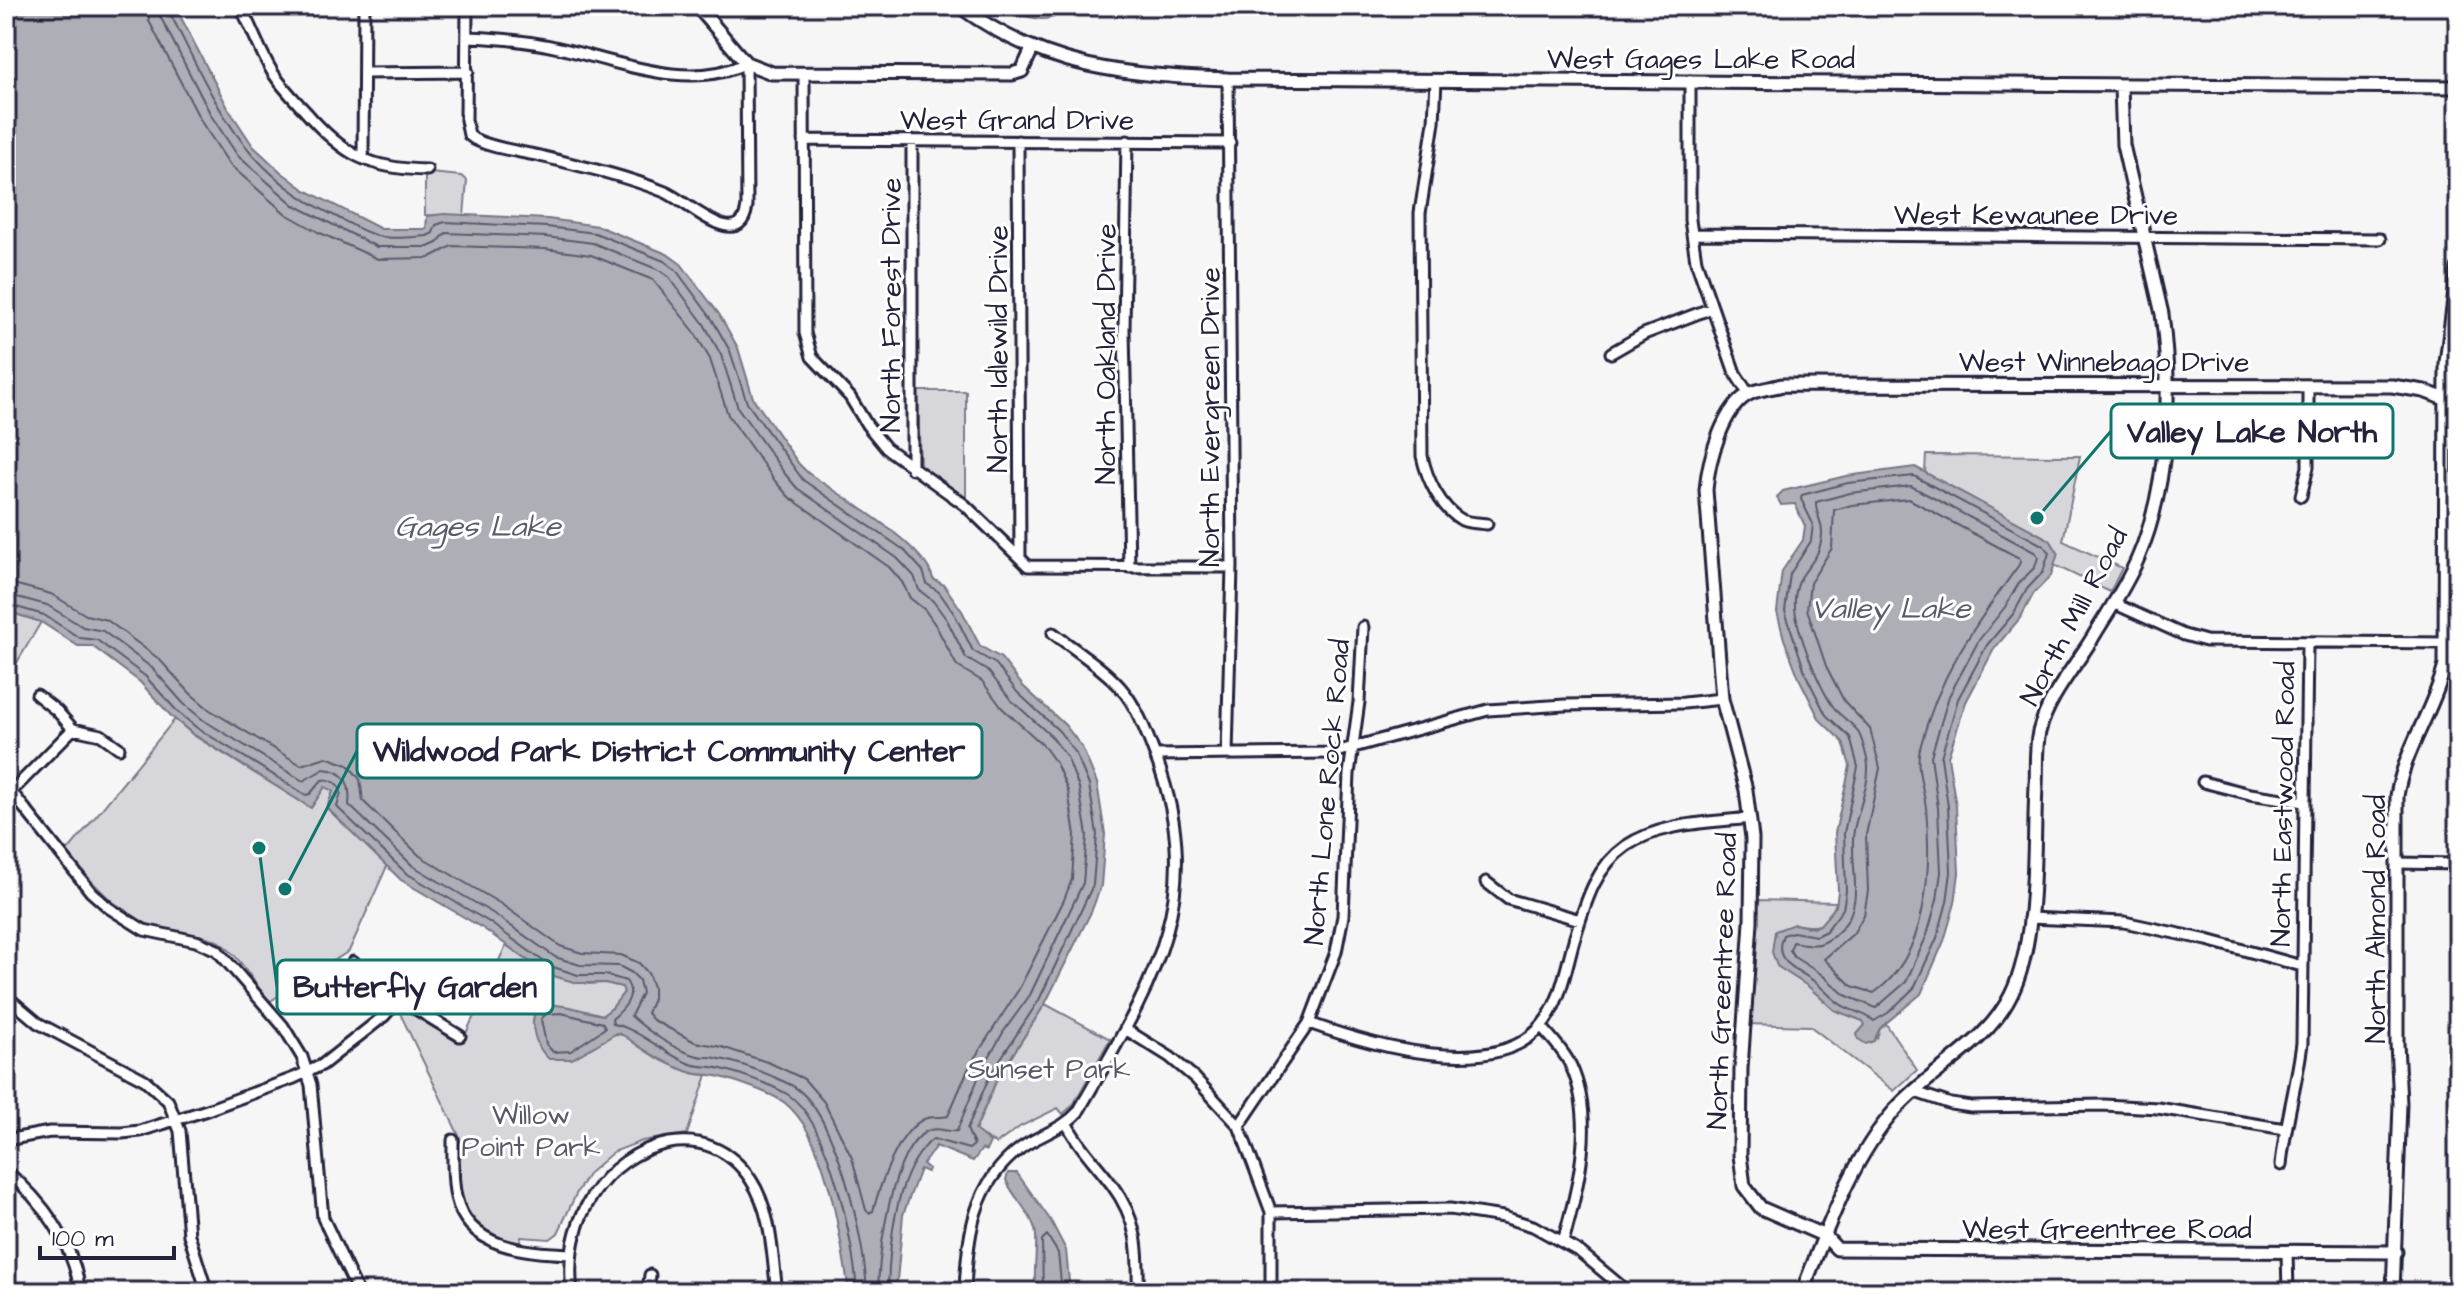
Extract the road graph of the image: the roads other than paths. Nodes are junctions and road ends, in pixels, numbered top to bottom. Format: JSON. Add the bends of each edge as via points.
{"nodes":[{"id":1,"x":240,"y":6,"type":"edge"},
{"id":2,"x":364,"y":6,"type":"edge"},
{"id":3,"x":467,"y":6,"type":"edge"},
{"id":4,"x":697,"y":6,"type":"edge"},
{"id":5,"x":959,"y":6,"type":"edge"},
{"id":6,"x":467,"y":37,"type":"junction"},
{"id":7,"x":1032,"y":49,"type":"junction"},
{"id":8,"x":746,"y":63,"type":"junction"},
{"id":9,"x":468,"y":72,"type":"junction"},
{"id":10,"x":364,"y":73,"type":"junction"},
{"id":11,"x":804,"y":73,"type":"junction"},
{"id":12,"x":1228,"y":79,"type":"junction"},
{"id":13,"x":1436,"y":80,"type":"junction"},
{"id":14,"x":1690,"y":81,"type":"junction"},
{"id":15,"x":2121,"y":86,"type":"junction"},
{"id":16,"x":2458,"y":87,"type":"edge"},
{"id":17,"x":804,"y":140,"type":"junction"},
{"id":18,"x":912,"y":141,"type":"junction"},
{"id":19,"x":1018,"y":141,"type":"junction"},
{"id":20,"x":1127,"y":141,"type":"junction"},
{"id":21,"x":1230,"y":143,"type":"junction"},
{"id":22,"x":363,"y":158,"type":"junction"},
{"id":23,"x":427,"y":170,"type":"dead end"},
{"id":24,"x":1692,"y":234,"type":"junction"},
{"id":25,"x":2145,"y":237,"type":"junction"},
{"id":26,"x":2380,"y":239,"type":"dead end"},
{"id":27,"x":2458,"y":268,"type":"edge"},
{"id":28,"x":2455,"y":306,"type":"edge"},
{"id":29,"x":1712,"y":308,"type":"junction"},
{"id":30,"x":1611,"y":353,"type":"dead end"},
{"id":31,"x":2168,"y":385,"type":"junction"},
{"id":32,"x":2308,"y":386,"type":"junction"},
{"id":33,"x":1748,"y":393,"type":"junction"},
{"id":34,"x":2451,"y":402,"type":"edge"},
{"id":35,"x":912,"y":469,"type":"junction"},
{"id":36,"x":2301,"y":496,"type":"dead end"},
{"id":37,"x":1487,"y":524,"type":"dead end"},
{"id":38,"x":1020,"y":557,"type":"junction"},
{"id":39,"x":2451,"y":563,"type":"edge"},
{"id":40,"x":1129,"y":567,"type":"junction"},
{"id":41,"x":1232,"y":567,"type":"junction"},
{"id":42,"x":2113,"y":603,"type":"junction"},
{"id":43,"x":1363,"y":627,"type":"dead end"},
{"id":44,"x":1053,"y":633,"type":"dead end"},
{"id":45,"x":2307,"y":643,"type":"junction"},
{"id":46,"x":2446,"y":643,"type":"junction"},
{"id":47,"x":37,"y":695,"type":"dead end"},
{"id":48,"x":1722,"y":699,"type":"junction"},
{"id":49,"x":73,"y":729,"type":"junction"},
{"id":50,"x":119,"y":748,"type":"dead end"},
{"id":51,"x":1352,"y":749,"type":"junction"},
{"id":52,"x":1227,"y":754,"type":"junction"},
{"id":53,"x":1155,"y":755,"type":"junction"},
{"id":54,"x":2203,"y":782,"type":"dead end"},
{"id":55,"x":8,"y":789,"type":"edge"},
{"id":56,"x":2304,"y":802,"type":"junction"},
{"id":57,"x":1750,"y":818,"type":"junction"},
{"id":58,"x":2397,"y":863,"type":"junction"},
{"id":59,"x":2458,"y":864,"type":"edge"},
{"id":60,"x":1486,"y":882,"type":"dead end"},
{"id":61,"x":2029,"y":918,"type":"junction"},
{"id":62,"x":1580,"y":920,"type":"junction"},
{"id":63,"x":353,"y":962,"type":"dead end"},
{"id":64,"x":2302,"y":966,"type":"junction"},
{"id":65,"x":6,"y":996,"type":"edge"},
{"id":66,"x":398,"y":1000,"type":"junction"},
{"id":67,"x":1309,"y":1023,"type":"junction"},
{"id":68,"x":1541,"y":1026,"type":"junction"},
{"id":69,"x":1125,"y":1029,"type":"junction"},
{"id":70,"x":460,"y":1036,"type":"dead end"},
{"id":71,"x":306,"y":1072,"type":"junction"},
{"id":72,"x":1915,"y":1092,"type":"junction"},
{"id":73,"x":176,"y":1119,"type":"junction"},
{"id":74,"x":1067,"y":1124,"type":"junction"},
{"id":75,"x":1239,"y":1126,"type":"junction"},
{"id":76,"x":2285,"y":1129,"type":"junction"},
{"id":77,"x":6,"y":1140,"type":"edge"},
{"id":78,"x":453,"y":1140,"type":"dead end"},
{"id":79,"x":2281,"y":1165,"type":"dead end"},
{"id":80,"x":6,"y":1171,"type":"edge"},
{"id":81,"x":1271,"y":1212,"type":"junction"},
{"id":82,"x":1825,"y":1236,"type":"junction"},
{"id":83,"x":1563,"y":1242,"type":"junction"},
{"id":84,"x":2287,"y":1252,"type":"junction"},
{"id":85,"x":2396,"y":1252,"type":"junction"},
{"id":86,"x":571,"y":1254,"type":"junction"},
{"id":87,"x":650,"y":1275,"type":"dead end"},
{"id":88,"x":80,"y":1292,"type":"edge"},
{"id":89,"x":207,"y":1292,"type":"edge"},
{"id":90,"x":358,"y":1292,"type":"edge"},
{"id":91,"x":572,"y":1292,"type":"edge"},
{"id":92,"x":648,"y":1292,"type":"edge"},
{"id":93,"x":777,"y":1292,"type":"edge"},
{"id":94,"x":965,"y":1292,"type":"edge"},
{"id":95,"x":1138,"y":1292,"type":"edge"},
{"id":96,"x":1271,"y":1292,"type":"edge"},
{"id":97,"x":1628,"y":1292,"type":"edge"},
{"id":98,"x":1802,"y":1292,"type":"edge"},
{"id":99,"x":2288,"y":1292,"type":"edge"},
{"id":100,"x":2393,"y":1292,"type":"edge"}],
"edges":[{"from":1,"to":22,"type":"street","via":[[281,84],[328,138]]},
{"from":2,"to":10,"type":"street"},
{"from":3,"to":6,"type":"street"},
{"from":4,"to":8,"type":"street"},
{"from":5,"to":7,"type":"street","name":"West Gages Lake Road"},
{"from":6,"to":8,"type":"street","via":[[533,43],[650,71],[717,74]]},
{"from":6,"to":9,"type":"street"},
{"from":7,"to":11,"type":"street","via":[[1022,71],[1012,74]]},
{"from":7,"to":12,"type":"street","name":"West Gages Lake Road","via":[[1085,66],[1144,76]]},
{"from":8,"to":9,"type":"street","via":[[746,215],[739,224],[723,227],[671,195],[481,143],[469,135],[466,120]]},
{"from":8,"to":11,"type":"street","via":[[772,73]]},
{"from":9,"to":10,"type":"street"},
{"from":10,"to":22,"type":"street"},
{"from":11,"to":17,"type":"street"},
{"from":12,"to":13,"type":"street","name":"West Gages Lake Road"},
{"from":12,"to":21,"type":"street","name":"North Evergreen Drive"},
{"from":13,"to":14,"type":"street","name":"West Gages Lake Road"},
{"from":13,"to":37,"type":"street","via":[[1420,213],[1422,456],[1430,482],[1448,507],[1463,521]]},
{"from":14,"to":15,"type":"street","name":"West Gages Lake Road"},
{"from":14,"to":24,"type":"street"},
{"from":15,"to":16,"type":"street","name":"West Gages Lake Road"},
{"from":15,"to":25,"type":"street","name":"North Mill Road","via":[[2123,145]]},
{"from":17,"to":18,"type":"street","name":"West Grand Drive"},
{"from":17,"to":35,"type":"street","via":[[809,351],[886,448]]},
{"from":18,"to":19,"type":"street","name":"West Grand Drive"},
{"from":18,"to":35,"type":"street","name":"North Forest Drive"},
{"from":19,"to":20,"type":"street","name":"West Grand Drive"},
{"from":19,"to":38,"type":"street","name":"North Idlewild Drive"},
{"from":20,"to":21,"type":"street","name":"West Grand Drive"},
{"from":20,"to":40,"type":"street","name":"North Oakland Drive"},
{"from":21,"to":41,"type":"street","name":"North Evergreen Drive"},
{"from":22,"to":23,"type":"street","via":[[397,170]]},
{"from":24,"to":25,"type":"street","name":"West Kewaunee Drive"},
{"from":24,"to":29,"type":"street"},
{"from":25,"to":26,"type":"street","name":"West Kewaunee Drive"},
{"from":25,"to":31,"type":"street","name":"North Mill Road","via":[[2162,314]]},
{"from":27,"to":28,"type":"street","name":"North Almond Road"},
{"from":28,"to":34,"type":"street","name":"North Almond Road","via":[[2448,335]]},
{"from":29,"to":30,"type":"street"},
{"from":29,"to":33,"type":"street","via":[[1735,373]]},
{"from":31,"to":32,"type":"street","name":"West Winnebago Drive"},
{"from":31,"to":33,"type":"street","name":"West Winnebago Drive","via":[[1821,383]]},
{"from":31,"to":42,"type":"street","name":"North Mill Road","via":[[2152,512],[2138,558]]},
{"from":32,"to":34,"type":"street","name":"West Winnebago Drive","via":[[2392,386]]},
{"from":32,"to":36,"type":"street","via":[[2308,467]]},
{"from":33,"to":48,"type":"street","name":"North Greentree Road","via":[[1728,416],[1707,476]]},
{"from":34,"to":39,"type":"street","name":"North Almond Road"},
{"from":35,"to":38,"type":"street","via":[[965,505]]},
{"from":38,"to":40,"type":"street","via":[[1028,566]]},
{"from":39,"to":46,"type":"street","name":"North Almond Road"},
{"from":40,"to":41,"type":"street"},
{"from":41,"to":52,"type":"street","name":"North Evergreen Drive"},
{"from":42,"to":45,"type":"street","via":[[2197,639]]},
{"from":42,"to":61,"type":"street","name":"North Mill Road","via":[[2049,705],[2038,735]]},
{"from":43,"to":51,"type":"street","name":"North Lone Rock Road"},
{"from":44,"to":53,"type":"street","via":[[1127,696]]},
{"from":45,"to":46,"type":"street"},
{"from":45,"to":56,"type":"street","name":"North Eastwood Road"},
{"from":46,"to":58,"type":"street","name":"North Almond Road","via":[[2440,686],[2399,781]]},
{"from":47,"to":49,"type":"street"},
{"from":48,"to":51,"type":"street","via":[[1488,710]]},
{"from":48,"to":57,"type":"street","name":"North Greentree Road"},
{"from":49,"to":50,"type":"street","via":[[101,735]]},
{"from":49,"to":55,"type":"street"},
{"from":51,"to":52,"type":"street"},
{"from":51,"to":67,"type":"street","name":"North Lone Rock Road","via":[[1343,916],[1331,969]]},
{"from":52,"to":53,"type":"street"},
{"from":53,"to":69,"type":"street","via":[[1170,803],[1176,855],[1172,915],[1156,969]]},
{"from":54,"to":56,"type":"street"},
{"from":55,"to":71,"type":"street","via":[[109,908],[144,930],[196,941],[222,954],[283,1026]]},
{"from":56,"to":64,"type":"street","name":"North Eastwood Road"},
{"from":57,"to":62,"type":"street","via":[[1668,829],[1624,848],[1594,882]]},
{"from":57,"to":82,"type":"street","name":"North Greentree Road","via":[[1751,922],[1741,1069],[1744,1186],[1761,1208]]},
{"from":58,"to":59,"type":"street"},
{"from":58,"to":85,"type":"street","name":"North Almond Road"},
{"from":60,"to":62,"type":"street","via":[[1508,899]]},
{"from":61,"to":64,"type":"street","via":[[2124,922]]},
{"from":61,"to":72,"type":"street","name":"North Mill Road","via":[[2019,975],[2000,1014]]},
{"from":62,"to":68,"type":"street","via":[[1561,988]]},
{"from":63,"to":66,"type":"street"},
{"from":64,"to":76,"type":"street","name":"North Eastwood Road","via":[[2302,1043]]},
{"from":65,"to":73,"type":"street","via":[[59,1036],[145,1080],[168,1101]]},
{"from":66,"to":70,"type":"street"},
{"from":66,"to":71,"type":"street","via":[[322,1065]]},
{"from":67,"to":68,"type":"street","via":[[1409,1052],[1445,1055],[1499,1051]]},
{"from":67,"to":75,"type":"street","name":"North Lone Rock Road"},
{"from":68,"to":83,"type":"street","via":[[1572,1067],[1581,1108],[1581,1164]]},
{"from":69,"to":74,"type":"street"},
{"from":69,"to":75,"type":"street","via":[[1195,1078]]},
{"from":71,"to":73,"type":"street"},
{"from":71,"to":90,"type":"street","via":[[323,1218]]},
{"from":72,"to":76,"type":"street","via":[[1971,1107],[2158,1108]]},
{"from":72,"to":82,"type":"street","name":"North Mill Road","via":[[1876,1134]]},
{"from":73,"to":77,"type":"street","via":[[122,1133],[50,1132]]},
{"from":73,"to":89,"type":"street","via":[[189,1235]]},
{"from":74,"to":94,"type":"street","via":[[1022,1147],[996,1171],[975,1210]]},
{"from":74,"to":95,"type":"street","via":[[1126,1206],[1139,1249]]},
{"from":75,"to":81,"type":"street"},
{"from":76,"to":79,"type":"street","name":"North Eastwood Road"},
{"from":78,"to":86,"type":"street","via":[[456,1197],[476,1230],[498,1245],[524,1252]]},
{"from":80,"to":88,"type":"street","via":[[46,1210],[70,1253]]},
{"from":81,"to":83,"type":"street","via":[[1450,1209],[1533,1226]]},
{"from":81,"to":96,"type":"street"},
{"from":82,"to":84,"type":"street","name":"West Greentree Road","via":[[1837,1249],[1861,1251]]},
{"from":82,"to":98,"type":"street","name":"North Mill Road"},
{"from":83,"to":97,"type":"street"},
{"from":84,"to":85,"type":"street","name":"West Greentree Road"},
{"from":84,"to":99,"type":"street"},
{"from":85,"to":100,"type":"street","name":"North Almond Road"},
{"from":86,"to":91,"type":"street"},
{"from":86,"to":93,"type":"street","via":[[590,1200],[618,1167],[670,1143],[705,1143],[739,1164],[758,1194],[767,1219]]},
{"from":87,"to":92,"type":"street"}]}
